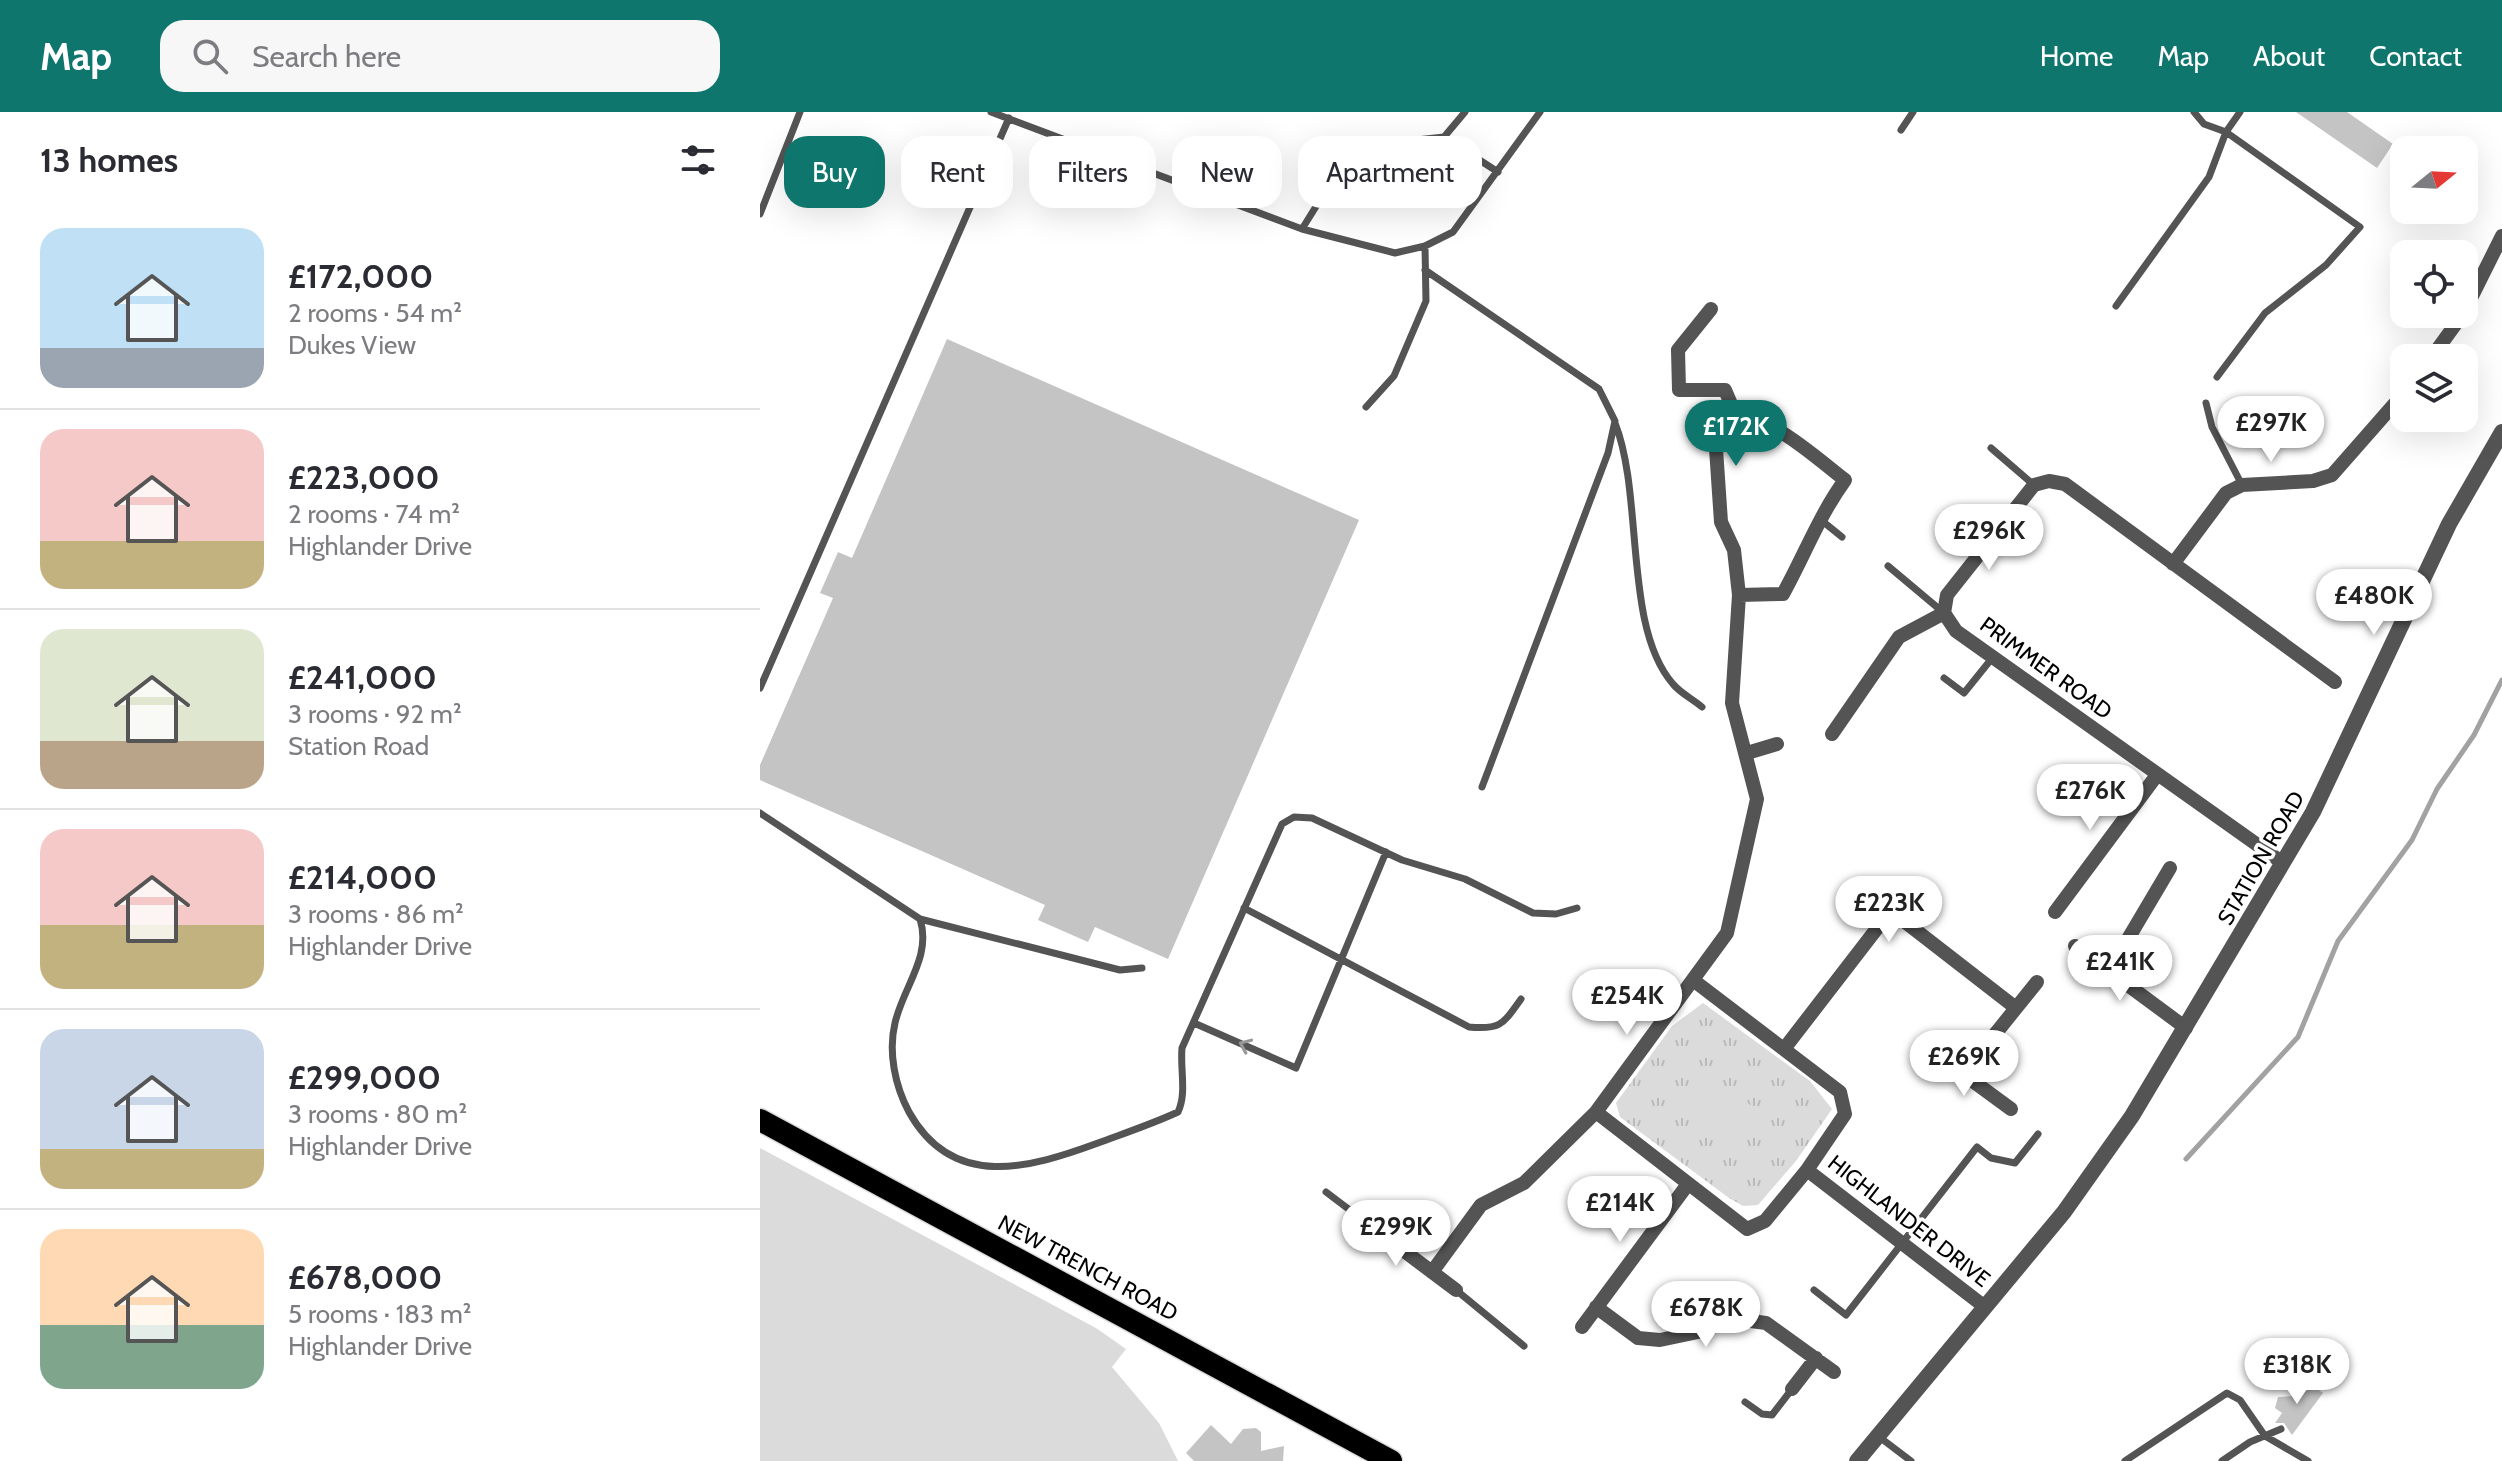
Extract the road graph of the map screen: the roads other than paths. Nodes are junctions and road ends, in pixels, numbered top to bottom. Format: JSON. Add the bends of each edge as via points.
{"nodes":[{"id":1,"x":800,"y":112,"type":"edge"},
{"id":2,"x":991,"y":112,"type":"edge"},
{"id":3,"x":1465,"y":112,"type":"edge"},
{"id":4,"x":1540,"y":112,"type":"edge"},
{"id":5,"x":1913,"y":112,"type":"edge"},
{"id":6,"x":2194,"y":112,"type":"edge"},
{"id":7,"x":2240,"y":112,"type":"edge"},
{"id":8,"x":1009,"y":118,"type":"junction"},
{"id":9,"x":1901,"y":130,"type":"dead end"},
{"id":10,"x":2226,"y":132,"type":"junction"},
{"id":11,"x":1445,"y":136,"type":"edge"},
{"id":12,"x":1482,"y":162,"type":"edge"},
{"id":13,"x":1498,"y":172,"type":"junction"},
{"id":14,"x":1315,"y":208,"type":"edge"},
{"id":15,"x":760,"y":214,"type":"edge"},
{"id":16,"x":1302,"y":229,"type":"junction"},
{"id":17,"x":2502,"y":236,"type":"edge"},
{"id":18,"x":1425,"y":246,"type":"junction"},
{"id":19,"x":1425,"y":270,"type":"junction"},
{"id":20,"x":2478,"y":283,"type":"edge"},
{"id":21,"x":2116,"y":306,"type":"dead end"},
{"id":22,"x":1711,"y":309,"type":"dead end"},
{"id":23,"x":2217,"y":377,"type":"dead end"},
{"id":24,"x":2206,"y":403,"type":"dead end"},
{"id":25,"x":1366,"y":407,"type":"dead end"},
{"id":26,"x":2390,"y":409,"type":"edge"},
{"id":27,"x":1737,"y":418,"type":"junction"},
{"id":28,"x":1615,"y":421,"type":"junction"},
{"id":29,"x":2502,"y":432,"type":"edge"},
{"id":30,"x":1991,"y":448,"type":"dead end"},
{"id":31,"x":2034,"y":485,"type":"junction"},
{"id":32,"x":2242,"y":485,"type":"junction"},
{"id":33,"x":1821,"y":520,"type":"junction"},
{"id":34,"x":1842,"y":537,"type":"dead end"},
{"id":35,"x":2173,"y":564,"type":"junction"},
{"id":36,"x":1888,"y":566,"type":"dead end"},
{"id":37,"x":1739,"y":595,"type":"junction"},
{"id":38,"x":1944,"y":613,"type":"junction"},
{"id":39,"x":1993,"y":657,"type":"junction"},
{"id":40,"x":1944,"y":678,"type":"dead end"},
{"id":41,"x":2335,"y":682,"type":"dead end"},
{"id":42,"x":760,"y":688,"type":"edge"},
{"id":43,"x":1702,"y":707,"type":"dead end"},
{"id":44,"x":1832,"y":734,"type":"dead end"},
{"id":45,"x":1777,"y":744,"type":"dead end"},
{"id":46,"x":1747,"y":753,"type":"junction"},
{"id":47,"x":2157,"y":775,"type":"junction"},
{"id":48,"x":1482,"y":787,"type":"dead end"},
{"id":49,"x":760,"y":813,"type":"edge"},
{"id":50,"x":1386,"y":852,"type":"junction"},
{"id":51,"x":2283,"y":863,"type":"junction"},
{"id":52,"x":2170,"y":868,"type":"dead end"},
{"id":53,"x":1244,"y":908,"type":"junction"},
{"id":54,"x":1577,"y":908,"type":"dead end"},
{"id":55,"x":2055,"y":912,"type":"dead end"},
{"id":56,"x":920,"y":919,"type":"junction"},
{"id":57,"x":2075,"y":946,"type":"dead end"},
{"id":58,"x":1342,"y":962,"type":"junction"},
{"id":59,"x":1142,"y":968,"type":"dead end"},
{"id":60,"x":2109,"y":971,"type":"junction"},
{"id":61,"x":1693,"y":980,"type":"junction"},
{"id":62,"x":2037,"y":982,"type":"dead end"},
{"id":63,"x":1521,"y":999,"type":"dead end"},
{"id":64,"x":2016,"y":1008,"type":"junction"},
{"id":65,"x":1194,"y":1023,"type":"junction"},
{"id":66,"x":2186,"y":1028,"type":"junction"},
{"id":67,"x":1784,"y":1049,"type":"junction"},
{"id":68,"x":1940,"y":1057,"type":"dead end"},
{"id":69,"x":1963,"y":1074,"type":"junction"},
{"id":70,"x":2011,"y":1109,"type":"dead end"},
{"id":71,"x":1596,"y":1112,"type":"junction"},
{"id":72,"x":760,"y":1120,"type":"edge"},
{"id":73,"x":2038,"y":1134,"type":"dead end"},
{"id":74,"x":1807,"y":1170,"type":"junction"},
{"id":75,"x":1688,"y":1184,"type":"junction"},
{"id":76,"x":1326,"y":1192,"type":"dead end"},
{"id":77,"x":1359,"y":1217,"type":"joint"},
{"id":78,"x":1902,"y":1243,"type":"junction"},
{"id":79,"x":1432,"y":1272,"type":"junction"},
{"id":80,"x":1456,"y":1290,"type":"joint"},
{"id":81,"x":1814,"y":1290,"type":"dead end"},
{"id":82,"x":1596,"y":1307,"type":"junction"},
{"id":83,"x":1985,"y":1307,"type":"junction"},
{"id":84,"x":1582,"y":1327,"type":"dead end"},
{"id":85,"x":1524,"y":1346,"type":"dead end"},
{"id":86,"x":1816,"y":1358,"type":"junction"},
{"id":87,"x":1834,"y":1372,"type":"dead end"},
{"id":88,"x":1792,"y":1389,"type":"joint"},
{"id":89,"x":1745,"y":1402,"type":"dead end"},
{"id":90,"x":2281,"y":1429,"type":"dead end"},
{"id":91,"x":1878,"y":1436,"type":"junction"},
{"id":92,"x":2265,"y":1436,"type":"junction"},
{"id":93,"x":1391,"y":1461,"type":"edge"},
{"id":94,"x":1857,"y":1461,"type":"edge"},
{"id":95,"x":1911,"y":1461,"type":"edge"},
{"id":96,"x":2125,"y":1461,"type":"edge"},
{"id":97,"x":2222,"y":1461,"type":"edge"},
{"id":98,"x":2308,"y":1461,"type":"edge"}],
"edges":[{"from":1,"to":15,"type":"lane"},
{"from":2,"to":8,"type":"lane"},
{"from":3,"to":11,"type":"lane"},
{"from":4,"to":13,"type":"lane"},
{"from":5,"to":9,"type":"lane"},
{"from":6,"to":10,"type":"lane","via":[[2204,124]]},
{"from":7,"to":10,"type":"lane"},
{"from":8,"to":16,"type":"lane"},
{"from":8,"to":42,"type":"lane"},
{"from":10,"to":21,"type":"lane","via":[[2209,177]]},
{"from":10,"to":23,"type":"lane","via":[[2360,227],[2326,265],[2265,313]]},
{"from":12,"to":13,"type":"lane"},
{"from":13,"to":18,"type":"lane","via":[[1453,232]]},
{"from":14,"to":16,"type":"lane"},
{"from":16,"to":18,"type":"lane","via":[[1395,253]]},
{"from":17,"to":20,"type":"street"},
{"from":18,"to":19,"type":"lane"},
{"from":19,"to":25,"type":"lane","via":[[1426,301],[1394,376]]},
{"from":19,"to":28,"type":"lane","via":[[1599,389]]},
{"from":22,"to":27,"type":"street","via":[[1678,350],[1679,390],[1725,390]]},
{"from":24,"to":32,"type":"lane","via":[[2212,427]]},
{"from":26,"to":32,"type":"street","via":[[2332,475]]},
{"from":27,"to":33,"type":"street","via":[[1764,420],[1845,480]]},
{"from":27,"to":37,"type":"street","via":[[1715,434],[1721,522],[1734,550]]},
{"from":28,"to":43,"type":"lane","via":[[1626,450],[1642,611],[1672,683]]},
{"from":28,"to":48,"type":"lane","via":[[1608,453]]},
{"from":29,"to":51,"type":"street","name":"STATION ROAD","via":[[2449,524],[2321,796]]},
{"from":30,"to":31,"type":"lane"},
{"from":31,"to":35,"type":"street","via":[[2065,484]]},
{"from":31,"to":38,"type":"street","via":[[1947,595]]},
{"from":32,"to":35,"type":"street","via":[[2212,508]]},
{"from":33,"to":34,"type":"lane"},
{"from":33,"to":37,"type":"street","via":[[1783,594]]},
{"from":35,"to":41,"type":"street"},
{"from":36,"to":38,"type":"lane"},
{"from":37,"to":46,"type":"street","via":[[1732,703]]},
{"from":38,"to":39,"type":"street","name":"PRIMMER ROAD","via":[[1956,631]]},
{"from":38,"to":44,"type":"street","via":[[1899,637]]},
{"from":39,"to":40,"type":"lane","via":[[1964,693]]},
{"from":39,"to":47,"type":"street","name":"PRIMMER ROAD"},
{"from":45,"to":46,"type":"street"},
{"from":46,"to":61,"type":"street","via":[[1757,799],[1727,933]]},
{"from":47,"to":51,"type":"street","name":"PRIMMER ROAD"},
{"from":47,"to":55,"type":"street"},
{"from":49,"to":56,"type":"lane"},
{"from":50,"to":53,"type":"lane","via":[[1312,818],[1294,817],[1282,824]]},
{"from":50,"to":54,"type":"lane","via":[[1465,879],[1533,913]]},
{"from":50,"to":58,"type":"lane"},
{"from":51,"to":66,"type":"street","name":"STATION ROAD"},
{"from":52,"to":60,"type":"street"},
{"from":53,"to":58,"type":"lane"},
{"from":53,"to":65,"type":"lane"},
{"from":56,"to":59,"type":"lane","via":[[1120,970]]},
{"from":56,"to":65,"type":"lane","via":[[925,936],[921,956],[895,1022],[891,1056],[905,1103],[920,1130],[944,1151],[978,1165],[1010,1169],[1044,1163],[1178,1112],[1184,1099],[1182,1048]]},
{"from":57,"to":60,"type":"street"},
{"from":58,"to":63,"type":"lane","via":[[1469,1027],[1490,1029],[1504,1022]]},
{"from":58,"to":65,"type":"lane","one_way":true,"via":[[1296,1068]]},
{"from":60,"to":66,"type":"street"},
{"from":61,"to":67,"type":"street","name":"HIGHLANDER DRIVE"},
{"from":61,"to":71,"type":"street"},
{"from":62,"to":64,"type":"street"},
{"from":64,"to":67,"type":"street","via":[[1900,918],[1885,918]]},
{"from":64,"to":69,"type":"street"},
{"from":66,"to":83,"type":"street","name":"STATION ROAD","via":[[2083,1186]]},
{"from":67,"to":74,"type":"street","name":"HIGHLANDER DRIVE","via":[[1840,1092],[1845,1114]]},
{"from":68,"to":69,"type":"street"},
{"from":69,"to":70,"type":"street"},
{"from":71,"to":75,"type":"street","name":"HIGHLANDER DRIVE"},
{"from":71,"to":79,"type":"street","via":[[1524,1183],[1481,1205]]},
{"from":72,"to":93,"type":"highway","name":"NEW TRENCH ROAD"},
{"from":73,"to":78,"type":"lane","via":[[2015,1163],[1991,1158],[1977,1147]]},
{"from":74,"to":75,"type":"street","name":"HIGHLANDER DRIVE","via":[[1765,1221],[1747,1229]]},
{"from":74,"to":78,"type":"street","name":"HIGHLANDER DRIVE"},
{"from":75,"to":82,"type":"street"},
{"from":76,"to":77,"type":"lane"},
{"from":77,"to":79,"type":"street"},
{"from":78,"to":81,"type":"lane","via":[[1846,1315]]},
{"from":78,"to":83,"type":"street","name":"HIGHLANDER DRIVE"},
{"from":79,"to":80,"type":"street"},
{"from":80,"to":85,"type":"lane"},
{"from":82,"to":84,"type":"street"},
{"from":82,"to":86,"type":"street","via":[[1638,1338],[1660,1340],[1736,1319],[1766,1323]]},
{"from":83,"to":91,"type":"street","name":"STATION ROAD"},
{"from":86,"to":87,"type":"street"},
{"from":86,"to":88,"type":"street"},
{"from":88,"to":89,"type":"lane","via":[[1772,1415]]},
{"from":90,"to":92,"type":"lane"},
{"from":91,"to":94,"type":"street","name":"STATION ROAD"},
{"from":91,"to":95,"type":"lane"},
{"from":92,"to":96,"type":"lane","via":[[2240,1400],[2227,1393]]},
{"from":92,"to":97,"type":"lane"},
{"from":92,"to":98,"type":"lane"}]}
